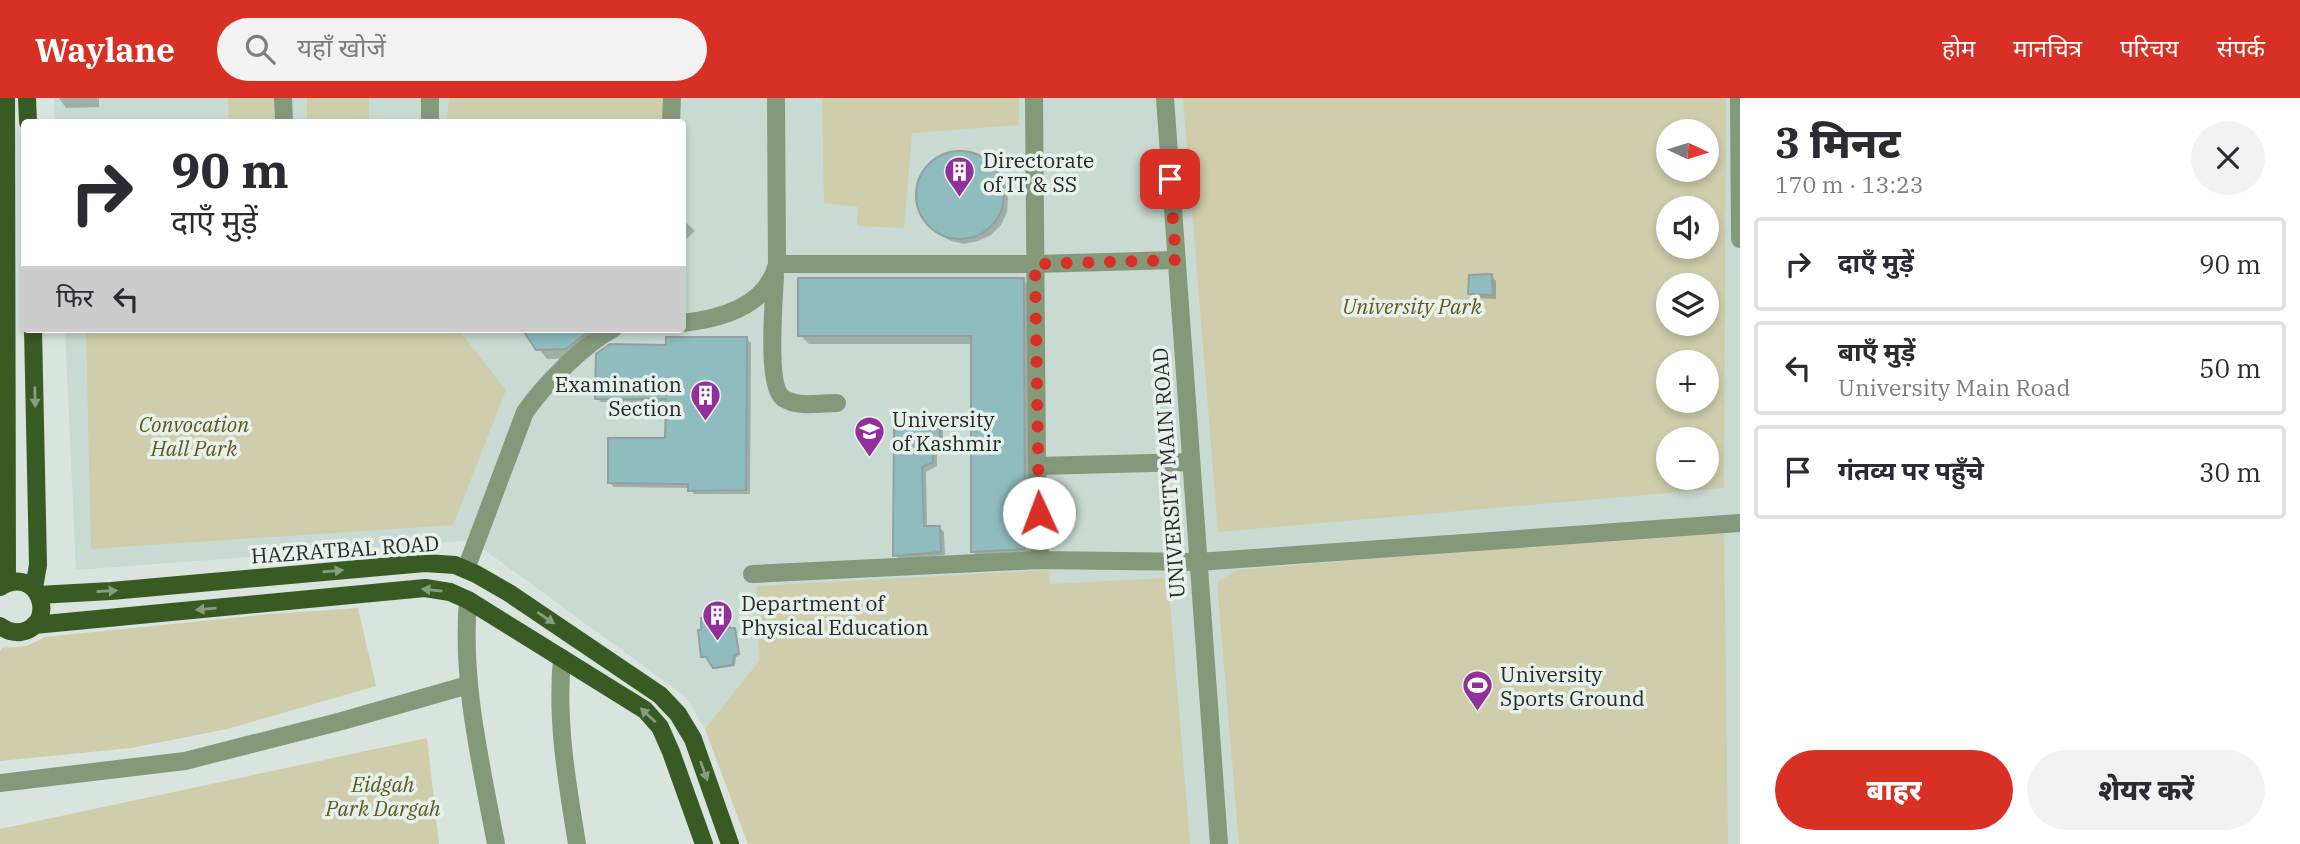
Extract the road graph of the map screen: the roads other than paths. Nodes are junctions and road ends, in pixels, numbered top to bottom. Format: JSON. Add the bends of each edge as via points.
{"nodes":[{"id":1,"x":6,"y":98,"type":"edge"},
{"id":2,"x":27,"y":98,"type":"edge"},
{"id":3,"x":283,"y":98,"type":"edge"},
{"id":4,"x":430,"y":98,"type":"edge"},
{"id":5,"x":671,"y":98,"type":"edge"},
{"id":6,"x":776,"y":98,"type":"edge"},
{"id":7,"x":1034,"y":98,"type":"edge"},
{"id":8,"x":1165,"y":98,"type":"edge"},
{"id":9,"x":1739,"y":98,"type":"edge"},
{"id":10,"x":28,"y":119,"type":"edge"},
{"id":11,"x":284,"y":119,"type":"edge"},
{"id":12,"x":430,"y":119,"type":"edge"},
{"id":13,"x":671,"y":119,"type":"edge"},
{"id":14,"x":3,"y":227,"type":"edge"},
{"id":15,"x":1740,"y":239,"type":"edge"},
{"id":16,"x":1176,"y":260,"type":"junction"},
{"id":17,"x":1035,"y":264,"type":"junction"},
{"id":18,"x":776,"y":270,"type":"junction"},
{"id":19,"x":686,"y":322,"type":"edge"},
{"id":20,"x":33,"y":333,"type":"edge"},
{"id":21,"x":607,"y":333,"type":"edge"},
{"id":22,"x":837,"y":403,"type":"dead end"},
{"id":23,"x":1190,"y":462,"type":"junction"},
{"id":24,"x":1037,"y":466,"type":"junction"},
{"id":25,"x":1740,"y":523,"type":"edge"},
{"id":26,"x":1040,"y":560,"type":"junction"},
{"id":27,"x":1198,"y":562,"type":"junction"},
{"id":28,"x":471,"y":571,"type":"junction"},
{"id":29,"x":752,"y":574,"type":"dead end"},
{"id":30,"x":4,"y":585,"type":"edge"},
{"id":31,"x":36,"y":591,"type":"junction"},
{"id":32,"x":468,"y":600,"type":"junction"},
{"id":33,"x":34,"y":625,"type":"junction"},
{"id":34,"x":1,"y":628,"type":"edge"},
{"id":35,"x":562,"y":658,"type":"junction"},
{"id":36,"x":468,"y":685,"type":"junction"},
{"id":37,"x":0,"y":783,"type":"edge"},
{"id":38,"x":496,"y":844,"type":"edge"},
{"id":39,"x":577,"y":844,"type":"edge"},
{"id":40,"x":704,"y":844,"type":"edge"},
{"id":41,"x":730,"y":844,"type":"edge"},
{"id":42,"x":1219,"y":844,"type":"edge"}],
"edges":[{"from":1,"to":14,"type":"main road"},
{"from":2,"to":10,"type":"main road"},
{"from":3,"to":11,"type":"street"},
{"from":4,"to":12,"type":"street"},
{"from":5,"to":13,"type":"street"},
{"from":6,"to":18,"type":"street"},
{"from":7,"to":17,"type":"street"},
{"from":8,"to":16,"type":"street","name":"UNIVERSITY MAIN ROAD"},
{"from":9,"to":15,"type":"street"},
{"from":14,"to":30,"type":"main road"},
{"from":16,"to":17,"type":"street"},
{"from":16,"to":23,"type":"street","name":"UNIVERSITY MAIN ROAD"},
{"from":17,"to":18,"type":"street"},
{"from":17,"to":24,"type":"street"},
{"from":18,"to":19,"type":"street","via":[[767,288],[734,312]]},
{"from":18,"to":22,"type":"street","via":[[776,389],[792,402]]},
{"from":20,"to":31,"type":"main road","one_way":true},
{"from":21,"to":28,"type":"street","via":[[525,412]]},
{"from":23,"to":24,"type":"street"},
{"from":23,"to":27,"type":"street","name":"UNIVERSITY MAIN ROAD"},
{"from":24,"to":26,"type":"street"},
{"from":25,"to":27,"type":"street"},
{"from":26,"to":27,"type":"street"},
{"from":26,"to":29,"type":"street"},
{"from":27,"to":42,"type":"street","name":"UNIVERSITY MAIN ROAD"},
{"from":31,"to":28,"type":"main road","name":"HAZRATBAL ROAD","one_way":true,"via":[[111,591],[425,563]]},
{"from":28,"to":32,"type":"main road"},
{"from":28,"to":41,"type":"main road","name":"HAZRATBAL ROAD","one_way":true,"via":[[660,695],[693,739]]},
{"from":30,"to":31,"type":"main road","name":"HAZRATBAL ROAD","via":[[18,581]]},
{"from":31,"to":33,"type":"main road","via":[[41,610]]},
{"from":32,"to":33,"type":"main road","one_way":true,"via":[[425,588]]},
{"from":32,"to":35,"type":"main road"},
{"from":32,"to":36,"type":"street"},
{"from":33,"to":34,"type":"main road","via":[[19,632]]},
{"from":35,"to":39,"type":"street","via":[[559,721]]},
{"from":40,"to":35,"type":"main road","one_way":true,"via":[[660,727],[645,710]]},
{"from":36,"to":37,"type":"street","via":[[185,761]]},
{"from":36,"to":38,"type":"street"}]}
